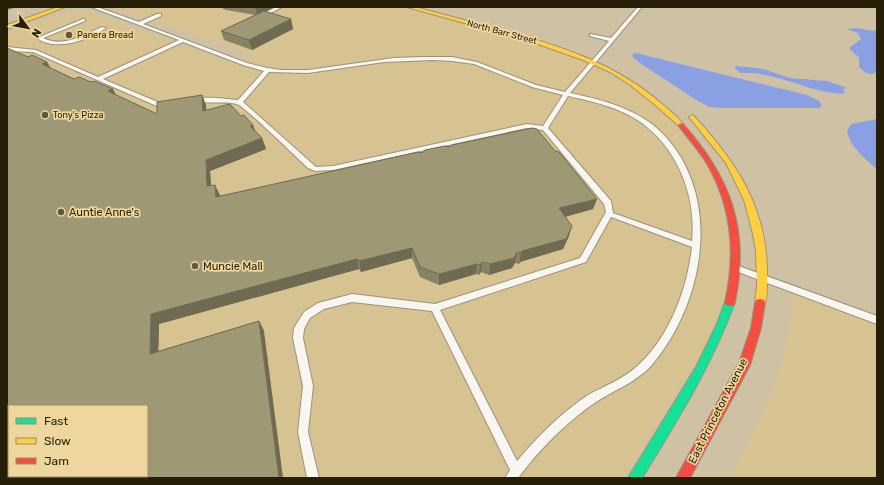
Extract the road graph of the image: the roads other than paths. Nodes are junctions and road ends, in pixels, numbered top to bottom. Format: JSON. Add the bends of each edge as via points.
{"nodes":[{"id":1,"x":63,"y":7,"type":"edge"},
{"id":2,"x":93,"y":7,"type":"edge"},
{"id":3,"x":280,"y":7,"type":"edge"},
{"id":4,"x":409,"y":7,"type":"edge"},
{"id":5,"x":434,"y":7,"type":"edge"},
{"id":6,"x":640,"y":7,"type":"edge"},
{"id":7,"x":159,"y":15,"type":"dead end"},
{"id":8,"x":257,"y":18,"type":"edge"},
{"id":9,"x":83,"y":20,"type":"dead end"},
{"id":10,"x":139,"y":24,"type":"junction"},
{"id":11,"x":7,"y":26,"type":"edge"},
{"id":12,"x":104,"y":28,"type":"dead end"},
{"id":13,"x":592,"y":34,"type":"dead end"},
{"id":14,"x":183,"y":40,"type":"junction"},
{"id":15,"x":612,"y":40,"type":"junction"},
{"id":16,"x":7,"y":50,"type":"edge"},
{"id":17,"x":596,"y":58,"type":"junction"},
{"id":18,"x":628,"y":69,"type":"dead end"},
{"id":19,"x":268,"y":70,"type":"junction"},
{"id":20,"x":98,"y":79,"type":"junction"},
{"id":21,"x":566,"y":93,"type":"junction"},
{"id":22,"x":186,"y":102,"type":"edge"},
{"id":23,"x":240,"y":102,"type":"junction"},
{"id":24,"x":171,"y":104,"type":"edge"},
{"id":25,"x":684,"y":108,"type":"dead end"},
{"id":26,"x":545,"y":128,"type":"junction"},
{"id":27,"x":608,"y":214,"type":"junction"},
{"id":28,"x":696,"y":245,"type":"junction"},
{"id":29,"x":736,"y":268,"type":"junction"},
{"id":30,"x":763,"y":278,"type":"junction"},
{"id":31,"x":435,"y":308,"type":"junction"},
{"id":32,"x":877,"y":320,"type":"edge"},
{"id":33,"x":513,"y":475,"type":"edge"},
{"id":34,"x":313,"y":478,"type":"edge"},
{"id":35,"x":635,"y":478,"type":"edge"},
{"id":36,"x":683,"y":478,"type":"edge"}],
"edges":[{"from":1,"to":11,"type":"street"},
{"from":2,"to":10,"type":"lane"},
{"from":3,"to":8,"type":"lane"},
{"from":4,"to":17,"type":"street","name":"North Barr Street"},
{"from":5,"to":17,"type":"street","name":"North Barr Street","via":[[559,40]]},
{"from":6,"to":15,"type":"lane"},
{"from":7,"to":10,"type":"lane"},
{"from":9,"to":12,"type":"lane","via":[[39,38],[60,45]]},
{"from":10,"to":14,"type":"lane"},
{"from":13,"to":15,"type":"lane"},
{"from":14,"to":19,"type":"lane"},
{"from":14,"to":20,"type":"lane"},
{"from":15,"to":17,"type":"lane"},
{"from":16,"to":20,"type":"lane","via":[[34,50]]},
{"from":17,"to":18,"type":"street"},
{"from":17,"to":21,"type":"lane"},
{"from":17,"to":29,"type":"street","via":[[657,101],[686,128],[706,155],[726,197],[732,218]]},
{"from":19,"to":21,"type":"lane","via":[[317,72],[394,60],[458,59],[480,63],[531,85]]},
{"from":19,"to":23,"type":"lane"},
{"from":20,"to":24,"type":"lane","via":[[159,105]]},
{"from":21,"to":26,"type":"lane"},
{"from":21,"to":28,"type":"lane","via":[[605,103],[627,112],[656,129],[663,137],[684,169],[692,190],[697,215]]},
{"from":22,"to":23,"type":"lane"},
{"from":23,"to":26,"type":"lane","via":[[315,169],[333,168],[527,126]]},
{"from":25,"to":30,"type":"street","name":"East Princeton Avenue","via":[[717,143],[735,168],[751,204],[762,248]]},
{"from":26,"to":27,"type":"lane","via":[[608,203]]},
{"from":27,"to":28,"type":"lane"},
{"from":27,"to":31,"type":"lane","via":[[584,260]]},
{"from":28,"to":33,"type":"lane","via":[[684,303],[660,347],[639,371],[591,400],[557,426]]},
{"from":29,"to":30,"type":"lane"},
{"from":29,"to":35,"type":"street","via":[[731,299],[718,338]]},
{"from":30,"to":32,"type":"lane"},
{"from":30,"to":36,"type":"street","name":"East Princeton Avenue","via":[[758,314],[746,361]]},
{"from":31,"to":33,"type":"lane"},
{"from":31,"to":34,"type":"lane","via":[[352,298],[321,306],[307,315],[299,328],[298,338],[308,386],[303,432]]}]}
